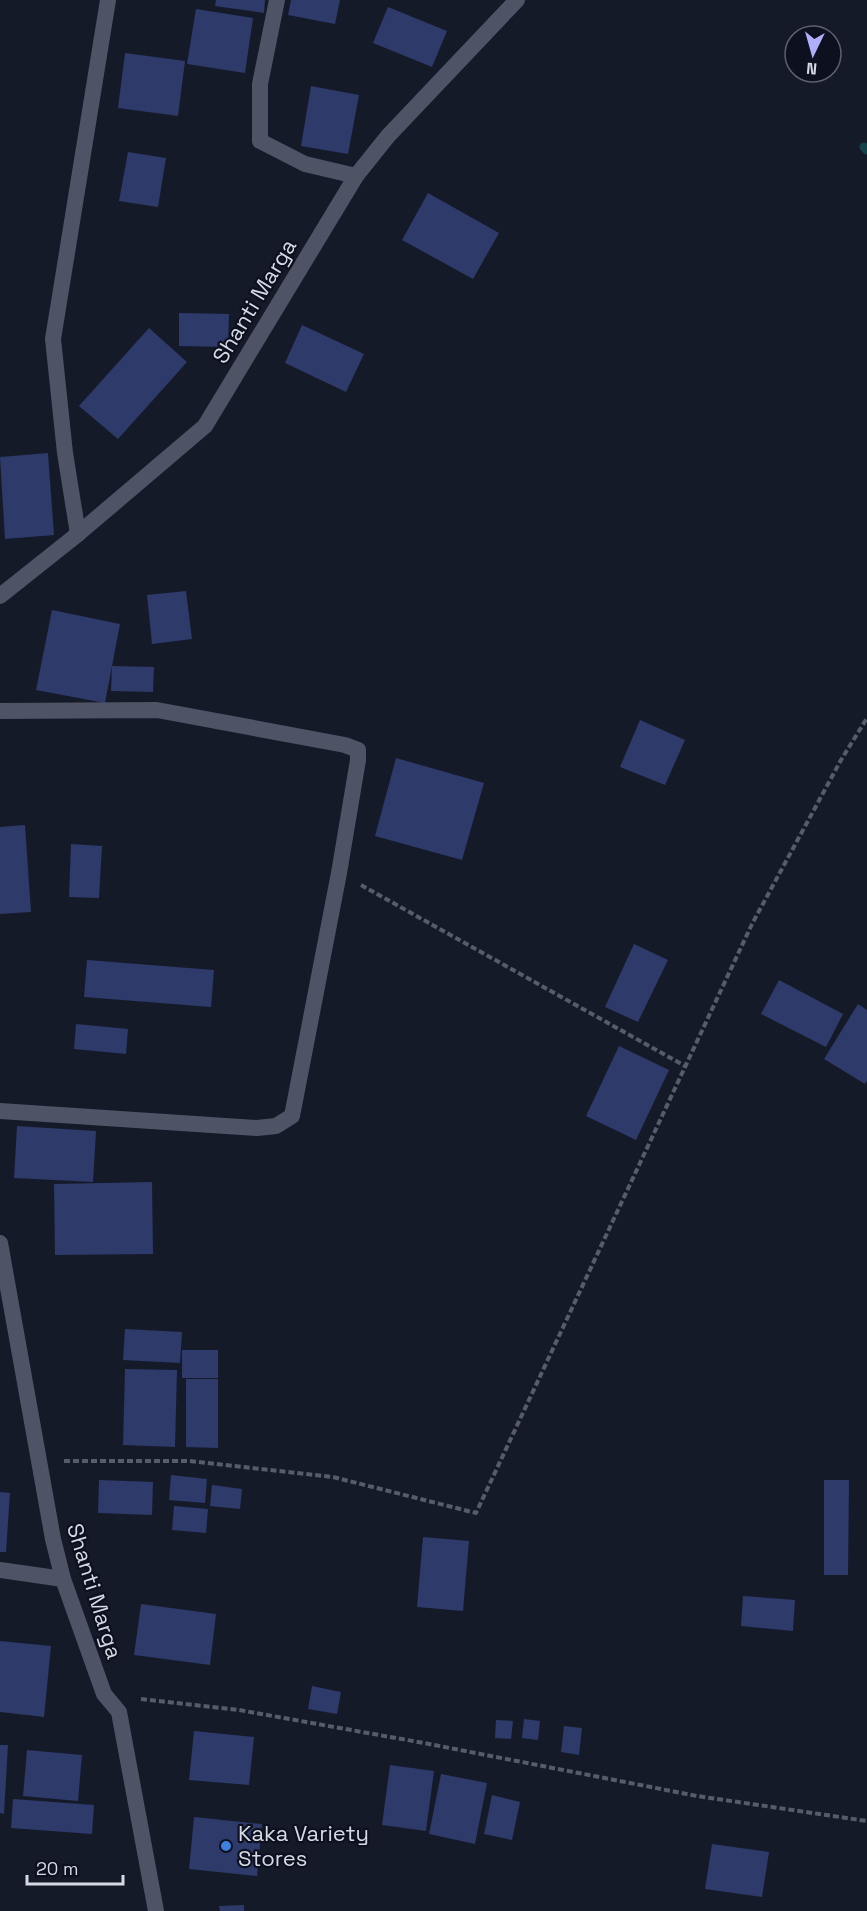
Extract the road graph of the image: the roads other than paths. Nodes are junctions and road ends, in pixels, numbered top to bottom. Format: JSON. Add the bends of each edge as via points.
{"nodes":[{"id":1,"x":108,"y":0,"type":"edge"},
{"id":2,"x":277,"y":0,"type":"edge"},
{"id":3,"x":517,"y":0,"type":"edge"},
{"id":4,"x":356,"y":176,"type":"junction"},
{"id":5,"x":78,"y":534,"type":"junction"},
{"id":6,"x":0,"y":596,"type":"edge"},
{"id":7,"x":0,"y":711,"type":"edge"},
{"id":8,"x":0,"y":1111,"type":"edge"},
{"id":9,"x":1,"y":1251,"type":"edge"},
{"id":10,"x":0,"y":1570,"type":"edge"},
{"id":11,"x":63,"y":1580,"type":"junction"},
{"id":12,"x":156,"y":1911,"type":"edge"}],
"edges":[{"from":1,"to":5,"type":"street","via":[[53,339]]},
{"from":2,"to":4,"type":"street","via":[[260,84],[260,141],[306,164]]},
{"from":3,"to":4,"type":"street","name":"Shanti Marga","via":[[388,136]]},
{"from":4,"to":5,"type":"street","name":"Shanti Marga","via":[[205,426]]},
{"from":5,"to":6,"type":"street","name":"Shanti Marga"},
{"from":7,"to":8,"type":"street","via":[[157,710],[358,750],[339,873],[292,1116],[276,1126],[257,1128]]},
{"from":9,"to":11,"type":"street","name":"Shanti Marga"},
{"from":10,"to":11,"type":"street"},
{"from":11,"to":12,"type":"street","name":"Shanti Marga","via":[[104,1694],[119,1712]]}]}
